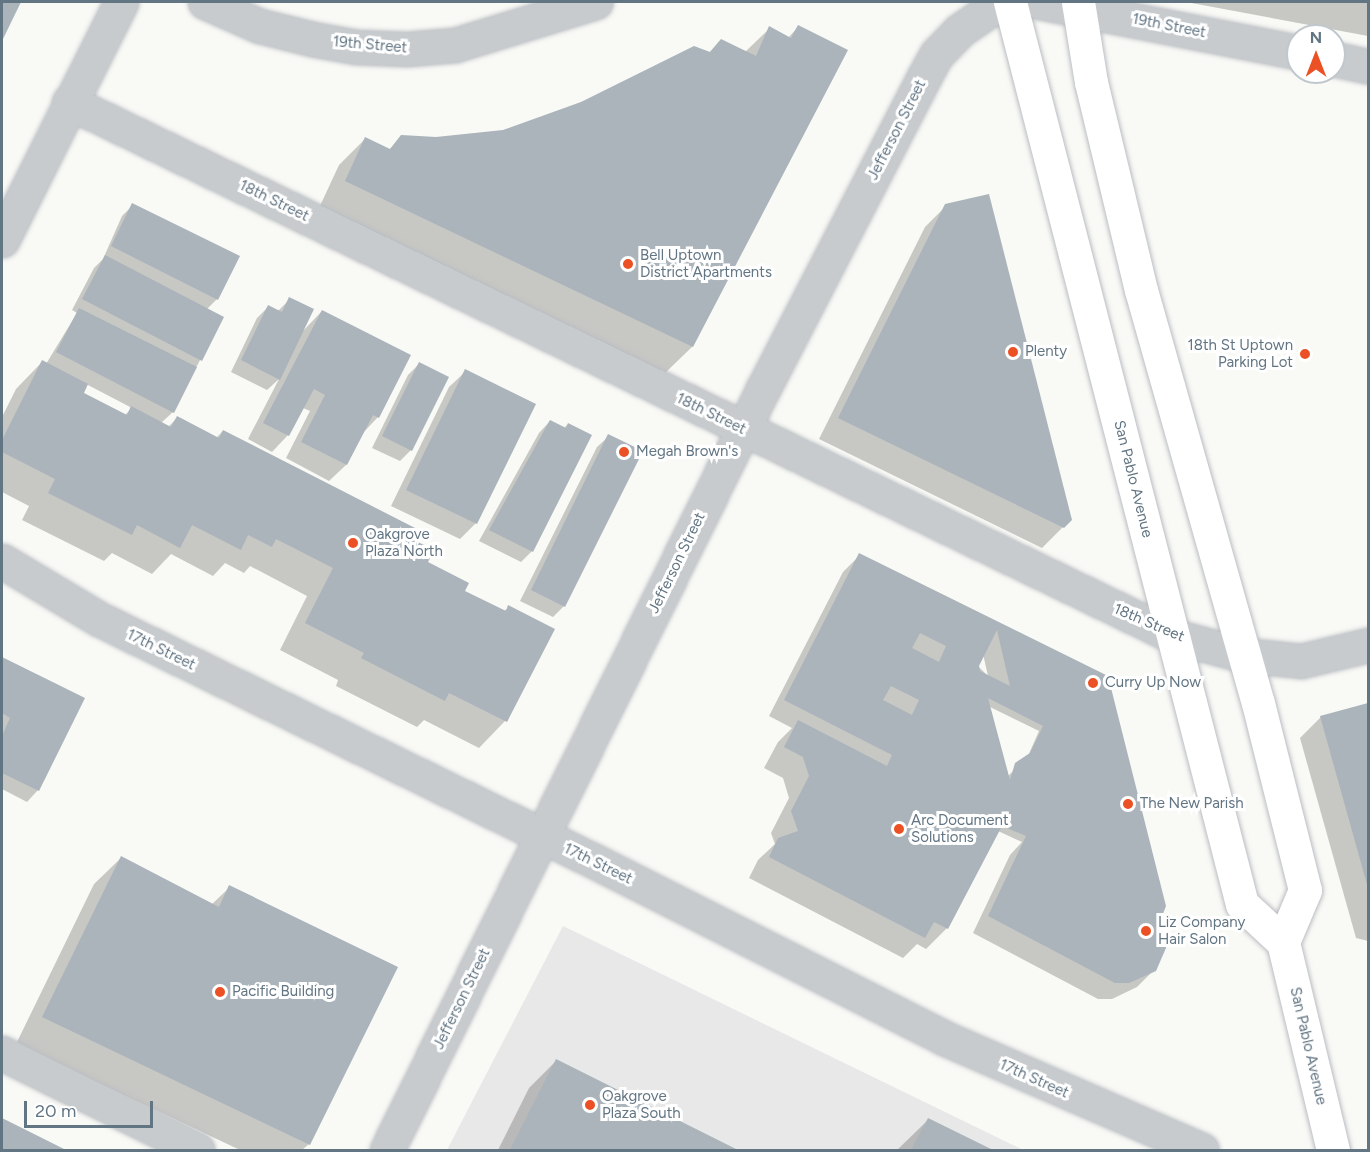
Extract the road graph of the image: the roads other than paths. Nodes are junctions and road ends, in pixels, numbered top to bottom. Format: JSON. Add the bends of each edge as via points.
{"nodes":[{"id":1,"x":121,"y":2,"type":"edge"},
{"id":2,"x":205,"y":2,"type":"edge"},
{"id":3,"x":596,"y":2,"type":"edge"},
{"id":4,"x":1001,"y":2,"type":"edge"},
{"id":5,"x":1010,"y":2,"type":"edge"},
{"id":6,"x":1040,"y":2,"type":"edge"},
{"id":7,"x":1078,"y":5,"type":"edge"},
{"id":8,"x":542,"y":11,"type":"edge"},
{"id":9,"x":1286,"y":49,"type":"edge"},
{"id":10,"x":1346,"y":61,"type":"edge"},
{"id":11,"x":1368,"y":66,"type":"edge"},
{"id":12,"x":69,"y":102,"type":"junction"},
{"id":13,"x":2,"y":240,"type":"edge"},
{"id":14,"x":743,"y":430,"type":"junction"},
{"id":15,"x":2,"y":561,"type":"edge"},
{"id":16,"x":1173,"y":636,"type":"junction"},
{"id":17,"x":1368,"y":645,"type":"edge"},
{"id":18,"x":1244,"y":655,"type":"junction"},
{"id":19,"x":541,"y":837,"type":"junction"},
{"id":20,"x":1282,"y":942,"type":"junction"},
{"id":21,"x":2,"y":1053,"type":"edge"},
{"id":22,"x":197,"y":1150,"type":"edge"},
{"id":23,"x":387,"y":1150,"type":"edge"},
{"id":24,"x":1202,"y":1150,"type":"edge"},
{"id":25,"x":1333,"y":1150,"type":"edge"}],
"edges":[{"from":1,"to":12,"type":"street"},
{"from":2,"to":8,"type":"street","name":"19th Street","via":[[260,26],[356,47],[407,49],[454,45]]},
{"from":3,"to":8,"type":"street","name":"19th Street"},
{"from":4,"to":14,"type":"street","name":"Jefferson Street","via":[[959,32],[937,54]]},
{"from":5,"to":16,"type":"main road","name":"San Pablo Avenue"},
{"from":6,"to":7,"type":"street","name":"19th Street"},
{"from":7,"to":9,"type":"street","name":"19th Street"},
{"from":7,"to":18,"type":"main road","via":[[1091,82],[1141,290]]},
{"from":10,"to":11,"type":"street"},
{"from":12,"to":13,"type":"street"},
{"from":12,"to":14,"type":"street","name":"18th Street"},
{"from":14,"to":16,"type":"street","name":"18th Street"},
{"from":14,"to":19,"type":"street","name":"Jefferson Street"},
{"from":15,"to":19,"type":"street","name":"17th Street","via":[[99,619]]},
{"from":16,"to":18,"type":"street","name":"18th Street"},
{"from":16,"to":20,"type":"main road","name":"San Pablo Avenue","via":[[1242,904]]},
{"from":17,"to":18,"type":"street","name":"18th Street","via":[[1301,661]]},
{"from":18,"to":20,"type":"main road","via":[[1305,890]]},
{"from":19,"to":23,"type":"street","name":"Jefferson Street"},
{"from":19,"to":24,"type":"street","name":"17th Street","via":[[944,1038],[1148,1130]]},
{"from":20,"to":25,"type":"main road","name":"San Pablo Avenue"},
{"from":21,"to":22,"type":"street"}]}
